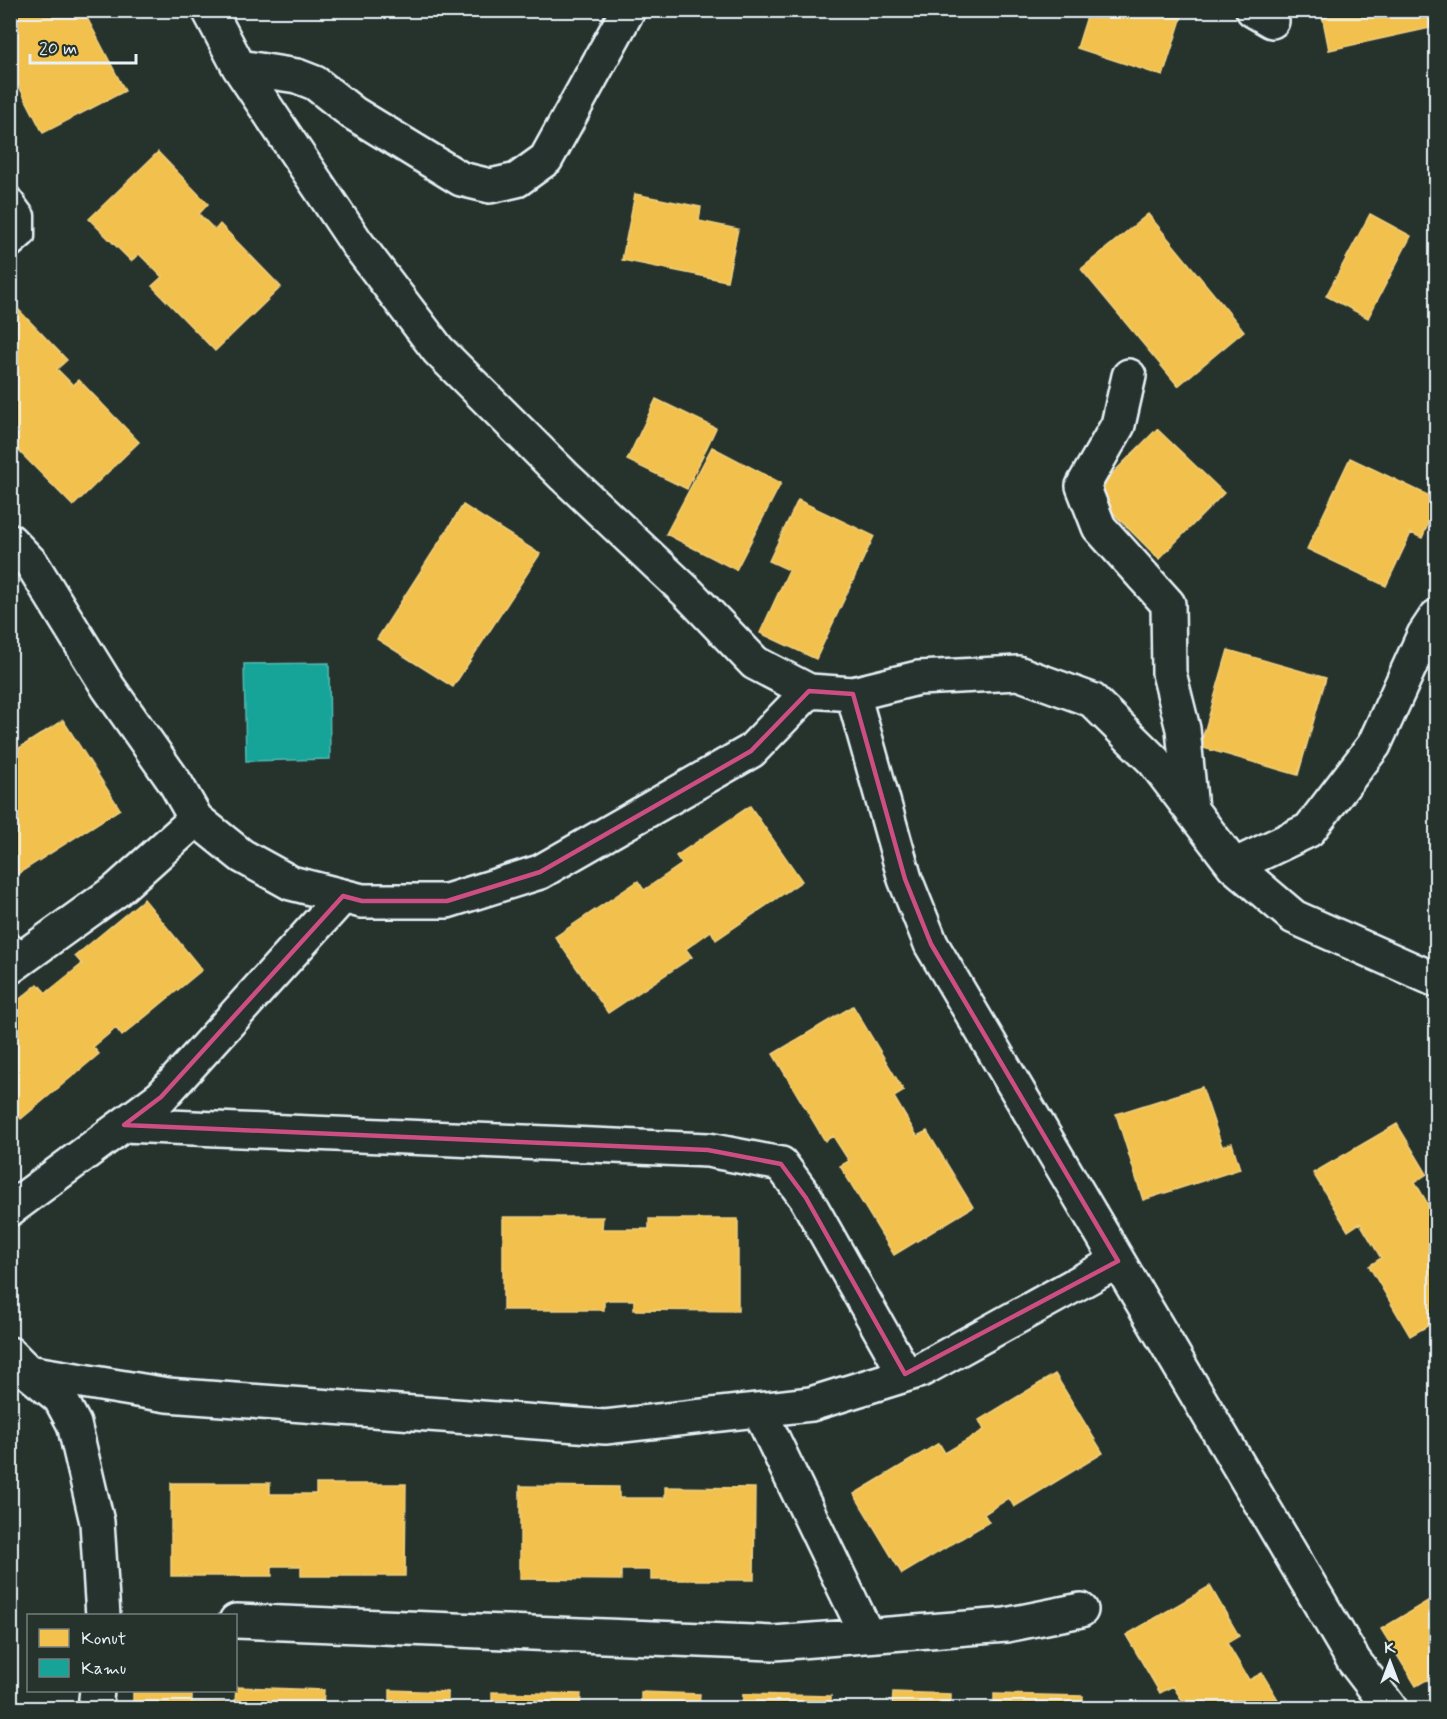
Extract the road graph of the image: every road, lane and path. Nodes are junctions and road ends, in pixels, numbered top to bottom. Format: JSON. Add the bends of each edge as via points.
{"nodes":[{"id":1,"x":210,"y":10,"type":"edge"},
{"id":2,"x":628,"y":10,"type":"edge"},
{"id":3,"x":238,"y":67,"type":"junction"},
{"id":4,"x":10,"y":193,"type":"edge"},
{"id":5,"x":10,"y":251,"type":"edge"},
{"id":6,"x":1129,"y":376,"type":"dead end"},
{"id":7,"x":10,"y":541,"type":"edge"},
{"id":8,"x":1437,"y":617,"type":"edge"},
{"id":9,"x":809,"y":691,"type":"junction"},
{"id":10,"x":853,"y":694,"type":"junction"},
{"id":11,"x":1192,"y":810,"type":"junction"},
{"id":12,"x":196,"y":819,"type":"junction"},
{"id":13,"x":1234,"y":866,"type":"junction"},
{"id":14,"x":343,"y":896,"type":"junction"},
{"id":15,"x":16,"y":954,"type":"edge"},
{"id":16,"x":1437,"y":980,"type":"edge"},
{"id":17,"x":124,"y":1125,"type":"junction"},
{"id":18,"x":10,"y":1209,"type":"edge"},
{"id":19,"x":1118,"y":1261,"type":"junction"},
{"id":20,"x":19,"y":1363,"type":"edge"},
{"id":21,"x":905,"y":1374,"type":"junction"},
{"id":22,"x":759,"y":1410,"type":"junction"},
{"id":23,"x":1080,"y":1610,"type":"dead end"},
{"id":24,"x":103,"y":1614,"type":"edge"},
{"id":25,"x":237,"y":1621,"type":"edge"},
{"id":26,"x":867,"y":1635,"type":"junction"},
{"id":27,"x":97,"y":1692,"type":"edge"},
{"id":28,"x":95,"y":1708,"type":"edge"},
{"id":29,"x":1390,"y":1708,"type":"edge"}],
"edges":[{"from":1,"to":3,"type":"street"},
{"from":2,"to":3,"type":"street","via":[[546,159],[517,180],[490,186],[461,179],[353,113],[315,83],[297,76]]},
{"from":3,"to":9,"type":"street","via":[[356,242],[438,350],[755,663]]},
{"from":4,"to":5,"type":"lane","via":[[26,215],[26,237]]},
{"from":6,"to":11,"type":"street","via":[[1118,425],[1083,486],[1099,527],[1168,604],[1169,673],[1183,729]]},
{"from":7,"to":12,"type":"street","via":[[32,564]]},
{"from":8,"to":13,"type":"street","via":[[1424,635],[1374,745],[1309,830]]},
{"from":9,"to":10,"type":"street"},
{"from":9,"to":14,"type":"street","via":[[751,751],[540,872],[447,902],[362,902]]},
{"from":10,"to":11,"type":"street","via":[[918,678],[1018,673],[1092,700],[1154,762]]},
{"from":10,"to":19,"type":"street","via":[[905,879],[931,944]]},
{"from":11,"to":13,"type":"street"},
{"from":12,"to":14,"type":"street","via":[[242,856],[291,883]]},
{"from":12,"to":15,"type":"street","via":[[117,890]]},
{"from":13,"to":16,"type":"street","via":[[1294,917]]},
{"from":14,"to":17,"type":"street","via":[[161,1097]]},
{"from":17,"to":18,"type":"street"},
{"from":17,"to":21,"type":"street","via":[[708,1150],[781,1164],[806,1198]]},
{"from":19,"to":21,"type":"street","via":[[921,1370]]},
{"from":19,"to":29,"type":"street","via":[[1354,1661]]},
{"from":20,"to":22,"type":"street","via":[[167,1395],[605,1427]]},
{"from":20,"to":24,"type":"street","via":[[60,1398],[74,1424],[97,1521]]},
{"from":21,"to":22,"type":"street","via":[[811,1404]]},
{"from":22,"to":26,"type":"street"},
{"from":23,"to":26,"type":"street","via":[[1006,1625]]},
{"from":25,"to":26,"type":"street","via":[[774,1643]]},
{"from":27,"to":28,"type":"street"}]}
